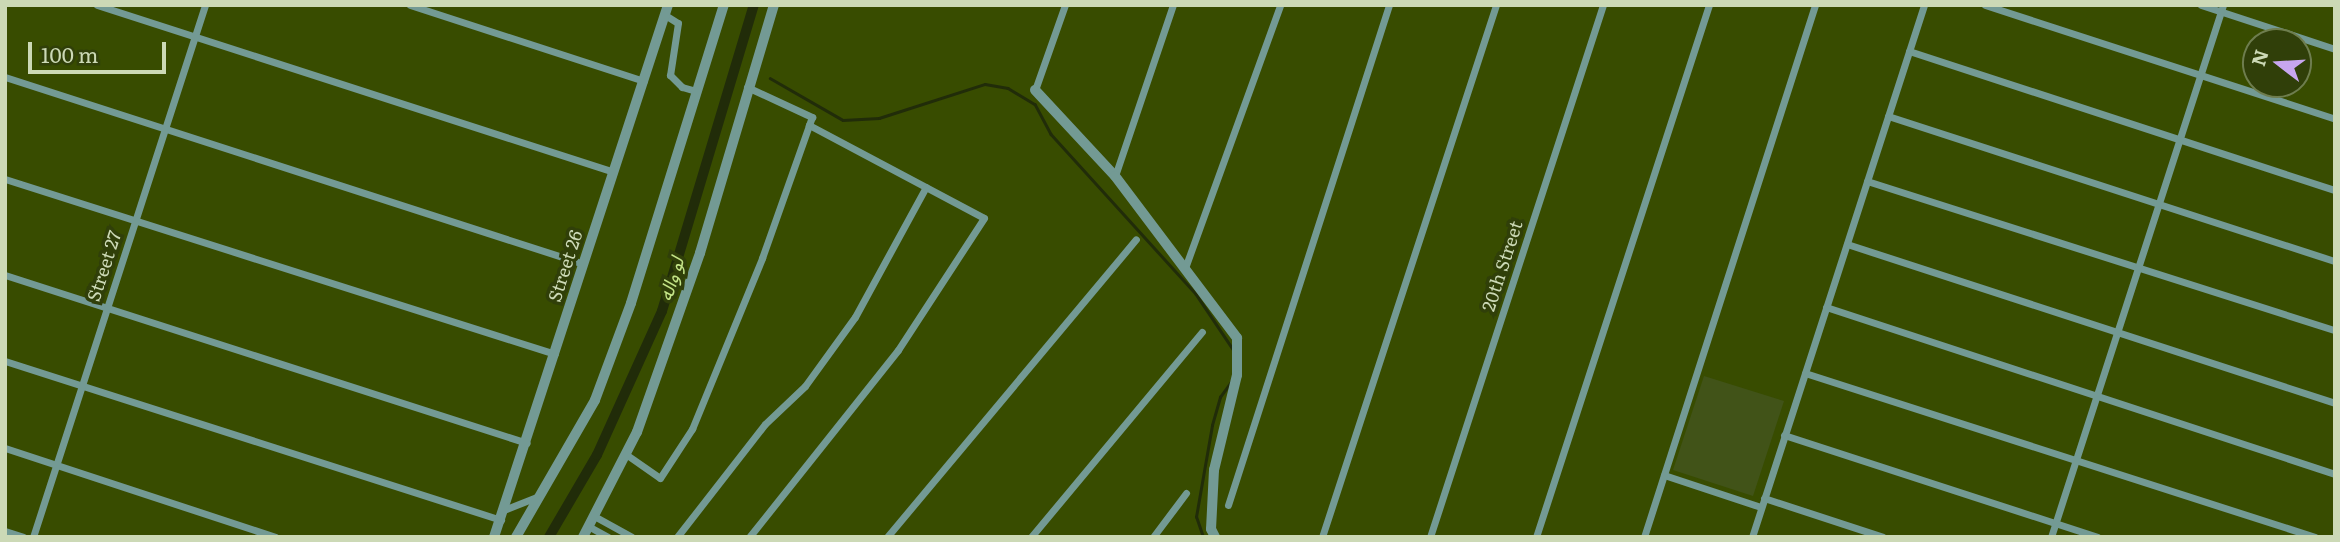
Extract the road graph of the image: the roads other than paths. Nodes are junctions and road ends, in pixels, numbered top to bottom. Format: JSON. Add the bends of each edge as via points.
{"nodes":[{"id":1,"x":97,"y":5,"type":"edge"},
{"id":2,"x":205,"y":5,"type":"edge"},
{"id":3,"x":410,"y":5,"type":"edge"},
{"id":4,"x":724,"y":5,"type":"edge"},
{"id":5,"x":774,"y":5,"type":"edge"},
{"id":6,"x":1065,"y":5,"type":"edge"},
{"id":7,"x":1173,"y":5,"type":"edge"},
{"id":8,"x":1280,"y":5,"type":"edge"},
{"id":9,"x":1389,"y":5,"type":"edge"},
{"id":10,"x":1496,"y":5,"type":"edge"},
{"id":11,"x":1604,"y":5,"type":"edge"},
{"id":12,"x":1709,"y":5,"type":"edge"},
{"id":13,"x":1815,"y":5,"type":"edge"},
{"id":14,"x":1924,"y":5,"type":"edge"},
{"id":15,"x":1985,"y":5,"type":"edge"},
{"id":16,"x":2202,"y":5,"type":"edge"},
{"id":17,"x":2222,"y":8,"type":"edge"},
{"id":18,"x":667,"y":10,"type":"edge"},
{"id":19,"x":195,"y":36,"type":"junction"},
{"id":20,"x":2335,"y":49,"type":"edge"},
{"id":21,"x":1909,"y":51,"type":"junction"},
{"id":22,"x":2201,"y":76,"type":"junction"},
{"id":23,"x":5,"y":77,"type":"edge"},
{"id":24,"x":644,"y":81,"type":"junction"},
{"id":25,"x":746,"y":86,"type":"junction"},
{"id":26,"x":1035,"y":90,"type":"joint"},
{"id":27,"x":696,"y":91,"type":"junction"},
{"id":28,"x":1888,"y":116,"type":"junction"},
{"id":29,"x":2335,"y":120,"type":"edge"},
{"id":30,"x":809,"y":125,"type":"junction"},
{"id":31,"x":165,"y":128,"type":"junction"},
{"id":32,"x":2180,"y":139,"type":"junction"},
{"id":33,"x":614,"y":172,"type":"junction"},
{"id":34,"x":1115,"y":176,"type":"junction"},
{"id":35,"x":5,"y":179,"type":"edge"},
{"id":36,"x":1867,"y":181,"type":"junction"},
{"id":37,"x":926,"y":187,"type":"junction"},
{"id":38,"x":2335,"y":190,"type":"edge"},
{"id":39,"x":2159,"y":204,"type":"junction"},
{"id":40,"x":135,"y":220,"type":"junction"},
{"id":41,"x":1136,"y":239,"type":"dead end"},
{"id":42,"x":1846,"y":244,"type":"junction"},
{"id":43,"x":2335,"y":261,"type":"edge"},
{"id":44,"x":584,"y":264,"type":"junction"},
{"id":45,"x":2138,"y":267,"type":"junction"},
{"id":46,"x":1185,"y":268,"type":"junction"},
{"id":47,"x":5,"y":275,"type":"edge"},
{"id":48,"x":1826,"y":307,"type":"junction"},
{"id":49,"x":107,"y":308,"type":"junction"},
{"id":50,"x":2335,"y":330,"type":"edge"},
{"id":51,"x":1202,"y":332,"type":"dead end"},
{"id":52,"x":2117,"y":332,"type":"junction"},
{"id":53,"x":555,"y":354,"type":"junction"},
{"id":54,"x":5,"y":361,"type":"edge"},
{"id":55,"x":1805,"y":373,"type":"junction"},
{"id":56,"x":82,"y":385,"type":"junction"},
{"id":57,"x":2097,"y":396,"type":"junction"},
{"id":58,"x":2335,"y":403,"type":"edge"},
{"id":59,"x":1784,"y":435,"type":"junction"},
{"id":60,"x":527,"y":443,"type":"junction"},
{"id":61,"x":5,"y":448,"type":"edge"},
{"id":62,"x":627,"y":455,"type":"junction"},
{"id":63,"x":2076,"y":460,"type":"junction"},
{"id":64,"x":56,"y":465,"type":"junction"},
{"id":65,"x":2335,"y":474,"type":"edge"},
{"id":66,"x":1664,"y":475,"type":"junction"},
{"id":67,"x":1186,"y":493,"type":"dead end"},
{"id":68,"x":543,"y":495,"type":"junction"},
{"id":69,"x":1764,"y":498,"type":"junction"},
{"id":70,"x":1227,"y":505,"type":"dead end"},
{"id":71,"x":1761,"y":507,"type":"junction"},
{"id":72,"x":500,"y":515,"type":"junction"},
{"id":73,"x":2056,"y":523,"type":"junction"},
{"id":74,"x":588,"y":526,"type":"edge"},
{"id":75,"x":5,"y":531,"type":"edge"},
{"id":76,"x":23,"y":537,"type":"edge"},
{"id":77,"x":33,"y":537,"type":"edge"},
{"id":78,"x":276,"y":537,"type":"edge"},
{"id":79,"x":494,"y":537,"type":"edge"},
{"id":80,"x":516,"y":537,"type":"edge"},
{"id":81,"x":608,"y":537,"type":"edge"},
{"id":82,"x":632,"y":537,"type":"edge"},
{"id":83,"x":677,"y":537,"type":"edge"},
{"id":84,"x":749,"y":537,"type":"edge"},
{"id":85,"x":887,"y":537,"type":"edge"},
{"id":86,"x":1031,"y":537,"type":"edge"},
{"id":87,"x":1153,"y":537,"type":"edge"},
{"id":88,"x":1215,"y":537,"type":"edge"},
{"id":89,"x":1322,"y":537,"type":"edge"},
{"id":90,"x":1430,"y":537,"type":"edge"},
{"id":91,"x":1536,"y":537,"type":"edge"},
{"id":92,"x":1644,"y":537,"type":"edge"},
{"id":93,"x":1752,"y":537,"type":"edge"},
{"id":94,"x":1883,"y":537,"type":"edge"},
{"id":95,"x":2051,"y":537,"type":"edge"},
{"id":96,"x":2098,"y":537,"type":"edge"},
{"id":97,"x":2315,"y":537,"type":"edge"}],
"edges":[{"from":1,"to":19,"type":"street"},
{"from":2,"to":19,"type":"street","name":"Street 27"},
{"from":3,"to":24,"type":"street"},
{"from":4,"to":27,"type":"street"},
{"from":5,"to":25,"type":"street"},
{"from":6,"to":26,"type":"street"},
{"from":7,"to":34,"type":"street"},
{"from":8,"to":46,"type":"street"},
{"from":9,"to":70,"type":"street"},
{"from":10,"to":89,"type":"street"},
{"from":11,"to":90,"type":"street","name":"20th Street"},
{"from":12,"to":91,"type":"street"},
{"from":13,"to":66,"type":"street"},
{"from":14,"to":21,"type":"street"},
{"from":15,"to":22,"type":"street"},
{"from":16,"to":17,"type":"street"},
{"from":17,"to":20,"type":"street"},
{"from":17,"to":22,"type":"street"},
{"from":18,"to":24,"type":"street","name":"Street 26"},
{"from":18,"to":27,"type":"street","via":[[678,23],[670,75],[682,87]]},
{"from":19,"to":31,"type":"street","name":"Street 27"},
{"from":19,"to":33,"type":"street"},
{"from":21,"to":28,"type":"street"},
{"from":21,"to":32,"type":"street"},
{"from":22,"to":29,"type":"street"},
{"from":22,"to":32,"type":"street"},
{"from":23,"to":31,"type":"street"},
{"from":24,"to":33,"type":"street","name":"Street 26"},
{"from":25,"to":30,"type":"street","via":[[812,117]]},
{"from":25,"to":62,"type":"street","via":[[700,253]]},
{"from":26,"to":34,"type":"street"},
{"from":27,"to":68,"type":"street","via":[[631,303],[594,400]]},
{"from":28,"to":36,"type":"street"},
{"from":28,"to":39,"type":"street"},
{"from":30,"to":37,"type":"street"},
{"from":30,"to":62,"type":"street","via":[[762,258],[692,429],[660,478]]},
{"from":31,"to":40,"type":"street","name":"Street 27"},
{"from":31,"to":44,"type":"street"},
{"from":32,"to":38,"type":"street"},
{"from":32,"to":39,"type":"street"},
{"from":33,"to":44,"type":"street","name":"Street 26"},
{"from":34,"to":46,"type":"street"},
{"from":35,"to":40,"type":"street"},
{"from":36,"to":42,"type":"street"},
{"from":36,"to":45,"type":"street"},
{"from":37,"to":83,"type":"street","via":[[855,317],[805,386],[765,424]]},
{"from":37,"to":84,"type":"street","via":[[984,218],[898,350]]},
{"from":39,"to":43,"type":"street"},
{"from":39,"to":45,"type":"street"},
{"from":40,"to":49,"type":"street","name":"Street 27"},
{"from":40,"to":53,"type":"street"},
{"from":41,"to":85,"type":"street"},
{"from":42,"to":48,"type":"street"},
{"from":42,"to":52,"type":"street"},
{"from":44,"to":53,"type":"street","name":"Street 26"},
{"from":45,"to":50,"type":"street"},
{"from":45,"to":52,"type":"street"},
{"from":46,"to":88,"type":"street","via":[[1237,338],[1237,375],[1214,470],[1211,529]]},
{"from":47,"to":49,"type":"street"},
{"from":48,"to":55,"type":"street"},
{"from":48,"to":57,"type":"street"},
{"from":49,"to":56,"type":"street","name":"Street 27"},
{"from":49,"to":60,"type":"street"},
{"from":51,"to":86,"type":"street"},
{"from":52,"to":57,"type":"street"},
{"from":52,"to":58,"type":"street"},
{"from":53,"to":60,"type":"street","name":"Street 26"},
{"from":54,"to":56,"type":"street"},
{"from":55,"to":59,"type":"street"},
{"from":55,"to":63,"type":"street"},
{"from":56,"to":64,"type":"street","name":"Street 27"},
{"from":56,"to":72,"type":"street"},
{"from":57,"to":63,"type":"street"},
{"from":57,"to":65,"type":"street"},
{"from":59,"to":69,"type":"street"},
{"from":59,"to":73,"type":"street"},
{"from":60,"to":72,"type":"street","name":"Street 26"},
{"from":61,"to":64,"type":"street"},
{"from":62,"to":74,"type":"street"},
{"from":63,"to":73,"type":"street"},
{"from":63,"to":97,"type":"street"},
{"from":64,"to":77,"type":"street","name":"Street 27"},
{"from":64,"to":78,"type":"street"},
{"from":66,"to":71,"type":"street"},
{"from":66,"to":92,"type":"street"},
{"from":67,"to":87,"type":"street"},
{"from":68,"to":72,"type":"street"},
{"from":68,"to":80,"type":"street"},
{"from":69,"to":71,"type":"street"},
{"from":69,"to":94,"type":"street"},
{"from":71,"to":93,"type":"street"},
{"from":72,"to":79,"type":"street","name":"Street 26"},
{"from":73,"to":95,"type":"street"},
{"from":73,"to":96,"type":"street"},
{"from":74,"to":81,"type":"street"},
{"from":74,"to":82,"type":"street"},
{"from":75,"to":76,"type":"street"}]}
